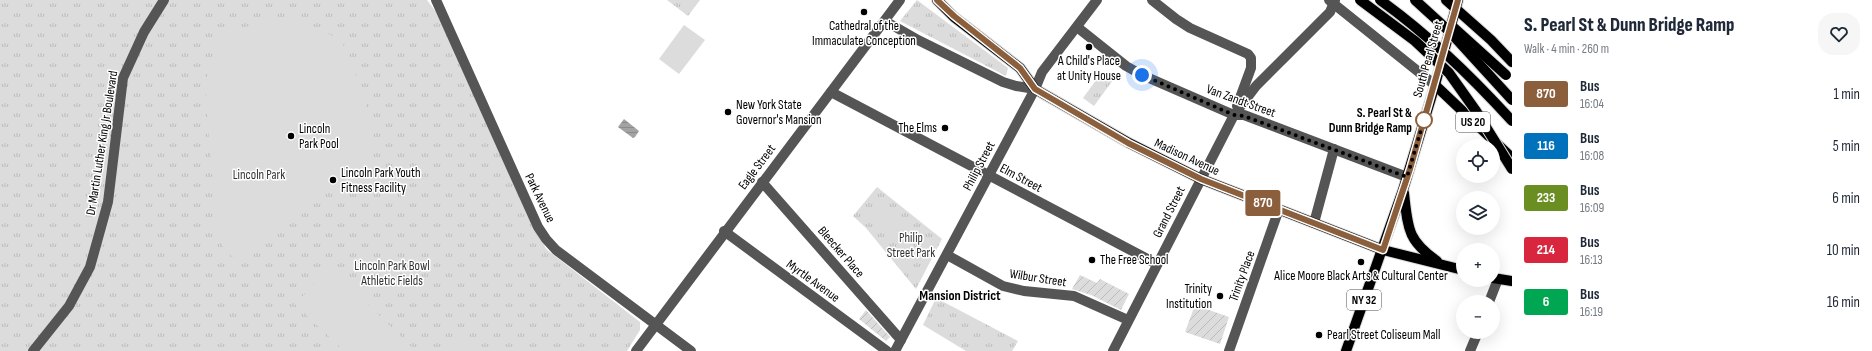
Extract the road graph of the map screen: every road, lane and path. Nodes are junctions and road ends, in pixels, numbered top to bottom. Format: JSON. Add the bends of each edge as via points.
{"nodes":[{"id":1,"x":164,"y":0,"type":"edge"},
{"id":2,"x":436,"y":0,"type":"edge"},
{"id":3,"x":900,"y":0,"type":"edge"},
{"id":4,"x":937,"y":0,"type":"edge"},
{"id":5,"x":1097,"y":0,"type":"edge"},
{"id":6,"x":1152,"y":0,"type":"edge"},
{"id":7,"x":1360,"y":0,"type":"edge"},
{"id":8,"x":1380,"y":0,"type":"edge"},
{"id":9,"x":1415,"y":0,"type":"edge"},
{"id":10,"x":1422,"y":0,"type":"edge"},
{"id":11,"x":1446,"y":0,"type":"edge"},
{"id":12,"x":1333,"y":1,"type":"edge"},
{"id":13,"x":1457,"y":4,"type":"edge"},
{"id":14,"x":885,"y":21,"type":"junction"},
{"id":15,"x":1077,"y":27,"type":"junction"},
{"id":16,"x":1512,"y":62,"type":"edge"},
{"id":17,"x":1512,"y":81,"type":"edge"},
{"id":18,"x":1435,"y":85,"type":"junction"},
{"id":19,"x":1035,"y":89,"type":"junction"},
{"id":20,"x":831,"y":92,"type":"junction"},
{"id":21,"x":1512,"y":100,"type":"edge"},
{"id":22,"x":1234,"y":115,"type":"junction"},
{"id":23,"x":1512,"y":121,"type":"edge"},
{"id":24,"x":1334,"y":149,"type":"junction"},
{"id":25,"x":1512,"y":158,"type":"edge"},
{"id":26,"x":1512,"y":169,"type":"edge"},
{"id":27,"x":988,"y":175,"type":"junction"},
{"id":28,"x":1407,"y":177,"type":"junction"},
{"id":29,"x":1201,"y":179,"type":"junction"},
{"id":30,"x":762,"y":182,"type":"junction"},
{"id":31,"x":1403,"y":190,"type":"junction"},
{"id":32,"x":1279,"y":210,"type":"junction"},
{"id":33,"x":1314,"y":223,"type":"junction"},
{"id":34,"x":724,"y":231,"type":"junction"},
{"id":35,"x":1383,"y":250,"type":"junction"},
{"id":36,"x":947,"y":255,"type":"junction"},
{"id":37,"x":1157,"y":264,"type":"junction"},
{"id":38,"x":1442,"y":265,"type":"junction"},
{"id":39,"x":1456,"y":268,"type":"edge"},
{"id":40,"x":1500,"y":280,"type":"edge"},
{"id":41,"x":1512,"y":281,"type":"edge"},
{"id":42,"x":1500,"y":282,"type":"edge"},
{"id":43,"x":1512,"y":288,"type":"edge"},
{"id":44,"x":1128,"y":320,"type":"junction"},
{"id":45,"x":655,"y":324,"type":"junction"},
{"id":46,"x":1476,"y":339,"type":"edge"},
{"id":47,"x":901,"y":340,"type":"junction"},
{"id":48,"x":1472,"y":349,"type":"edge"},
{"id":49,"x":33,"y":351,"type":"edge"},
{"id":50,"x":636,"y":351,"type":"edge"},
{"id":51,"x":691,"y":351,"type":"edge"},
{"id":52,"x":887,"y":351,"type":"edge"},
{"id":53,"x":895,"y":351,"type":"edge"},
{"id":54,"x":1113,"y":351,"type":"edge"},
{"id":55,"x":1229,"y":351,"type":"edge"},
{"id":56,"x":1346,"y":351,"type":"edge"}],
"edges":[{"from":1,"to":49,"type":"street","name":"Dr Martin Luther King Jr Boulevard","via":[[144,32],[123,78],[108,202],[90,266],[69,306]]},
{"from":2,"to":45,"type":"street","name":"Park Avenue","via":[[502,150],[546,239],[556,250]]},
{"from":3,"to":14,"type":"street","name":"Eagle Street"},
{"from":4,"to":19,"type":"main road","name":"Madison Avenue","via":[[1020,68]]},
{"from":5,"to":15,"type":"street","name":"Philip Street"},
{"from":6,"to":22,"type":"street","via":[[1190,28],[1248,54],[1252,63]]},
{"from":7,"to":26,"type":"main road","bridge":true,"via":[[1415,41],[1449,73]]},
{"from":8,"to":23,"type":"main road","bridge":true,"via":[[1446,54]]},
{"from":9,"to":21,"type":"main road","bridge":true,"via":[[1449,31]]},
{"from":10,"to":17,"type":"main road","bridge":true},
{"from":11,"to":13,"type":"main road"},
{"from":12,"to":18,"type":"street"},
{"from":12,"to":22,"type":"street","name":"Grand Street","via":[[1330,12],[1256,86]]},
{"from":13,"to":16,"type":"main road"},
{"from":13,"to":18,"type":"main road","name":"South Pearl Street"},
{"from":14,"to":19,"type":"street","via":[[1003,82]]},
{"from":14,"to":20,"type":"street","name":"Eagle Street"},
{"from":15,"to":19,"type":"street","name":"Philip Street","via":[[1042,72]]},
{"from":15,"to":22,"type":"street","name":"Van Zandt Street","via":[[1126,66],[1142,75]]},
{"from":18,"to":25,"type":"main road","number":"US 20"},
{"from":18,"to":28,"type":"main road","name":"South Pearl Street"},
{"from":19,"to":27,"type":"street","name":"Philip Street"},
{"from":19,"to":29,"type":"main road","name":"Madison Avenue","via":[[1128,143]]},
{"from":20,"to":27,"type":"street","name":"Elm Street"},
{"from":20,"to":30,"type":"street","name":"Eagle Street"},
{"from":22,"to":24,"type":"street","name":"Van Zandt Street","via":[[1244,116]]},
{"from":22,"to":29,"type":"street","name":"Grand Street"},
{"from":24,"to":28,"type":"street","name":"Van Zandt Street"},
{"from":24,"to":33,"type":"street"},
{"from":27,"to":36,"type":"street","name":"Philip Street"},
{"from":27,"to":37,"type":"street","name":"Elm Street"},
{"from":28,"to":31,"type":"main road","name":"South Pearl Street"},
{"from":29,"to":32,"type":"main road","name":"Madison Avenue"},
{"from":29,"to":37,"type":"street","name":"Grand Street"},
{"from":30,"to":34,"type":"street","name":"Eagle Street"},
{"from":30,"to":47,"type":"street","name":"Bleecker Place"},
{"from":31,"to":35,"type":"main road","name":"South Pearl Street"},
{"from":31,"to":38,"type":"main road","via":[[1412,238],[1424,252]]},
{"from":32,"to":33,"type":"main road","name":"Madison Avenue"},
{"from":32,"to":55,"type":"street","name":"Trinity Place"},
{"from":33,"to":35,"type":"main road","name":"Madison Avenue"},
{"from":34,"to":45,"type":"street","name":"Eagle Street"},
{"from":34,"to":52,"type":"street","name":"Myrtle Avenue"},
{"from":35,"to":38,"type":"main road","name":"Madison Avenue"},
{"from":35,"to":56,"type":"main road","name":"South Pearl Street","number":"NY 32"},
{"from":36,"to":44,"type":"street","name":"Wilbur Street","via":[[1002,286],[1074,296]]},
{"from":36,"to":47,"type":"street","name":"Philip Street"},
{"from":37,"to":44,"type":"street","name":"Grand Street"},
{"from":38,"to":39,"type":"main road","name":"Madison Avenue"},
{"from":40,"to":41,"type":"main road"},
{"from":42,"to":43,"type":"main road"},
{"from":44,"to":54,"type":"street","name":"Grand Street"},
{"from":45,"to":50,"type":"street","name":"Eagle Street"},
{"from":45,"to":51,"type":"street","name":"Park Avenue"},
{"from":46,"to":48,"type":"street"},
{"from":47,"to":53,"type":"street","name":"Philip Street"}]}
